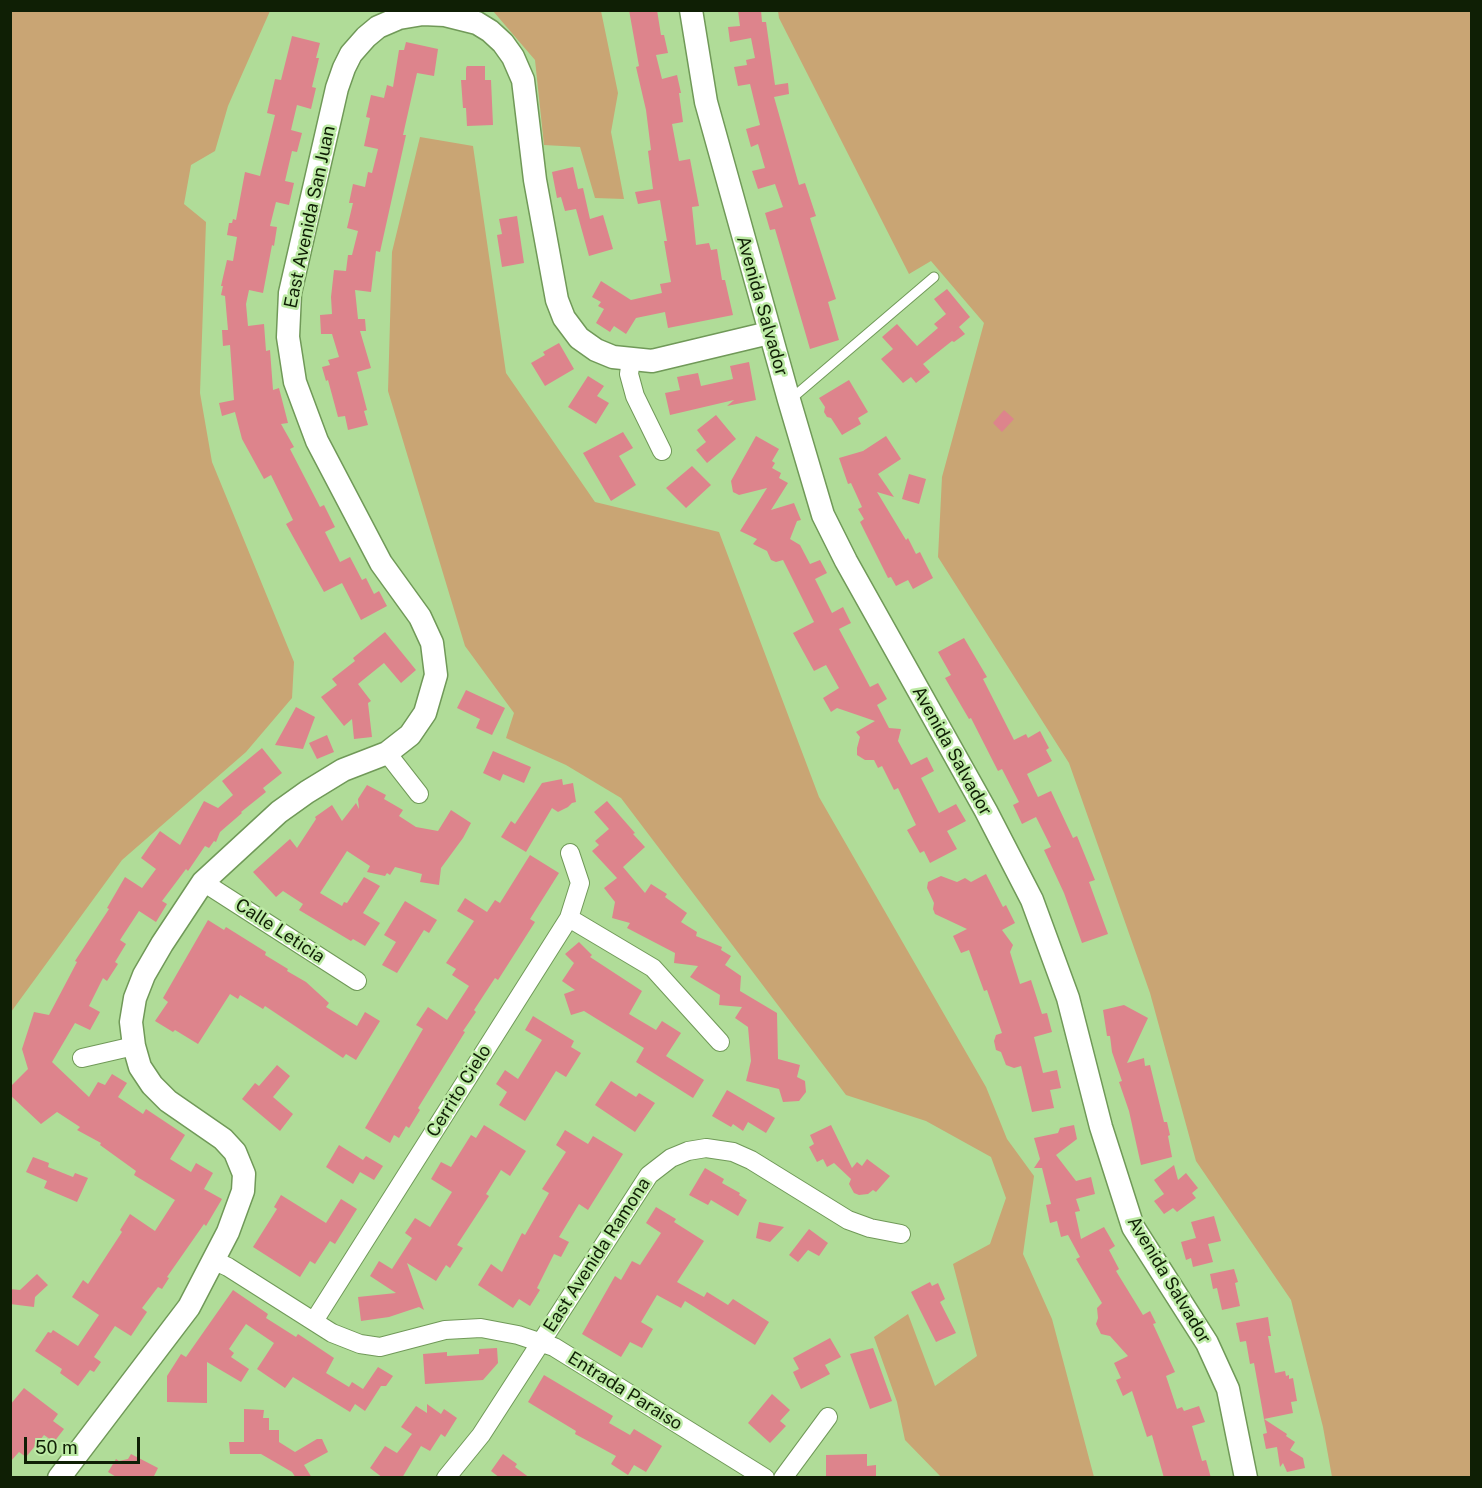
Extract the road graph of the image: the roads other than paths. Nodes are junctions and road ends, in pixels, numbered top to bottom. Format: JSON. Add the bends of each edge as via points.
{"nodes":[{"id":1,"x":690,"y":10,"type":"edge"},
{"id":2,"x":410,"y":13,"type":"edge"},
{"id":3,"x":934,"y":278,"type":"dead end"},
{"id":4,"x":770,"y":333,"type":"junction"},
{"id":5,"x":631,"y":360,"type":"junction"},
{"id":6,"x":789,"y":400,"type":"junction"},
{"id":7,"x":662,"y":451,"type":"dead end"},
{"id":8,"x":387,"y":753,"type":"junction"},
{"id":9,"x":419,"y":794,"type":"dead end"},
{"id":10,"x":570,"y":853,"type":"dead end"},
{"id":11,"x":203,"y":882,"type":"junction"},
{"id":12,"x":569,"y":918,"type":"junction"},
{"id":13,"x":357,"y":981,"type":"dead end"},
{"id":14,"x":720,"y":1042,"type":"dead end"},
{"id":15,"x":134,"y":1046,"type":"junction"},
{"id":16,"x":82,"y":1058,"type":"dead end"},
{"id":17,"x":901,"y":1234,"type":"dead end"},
{"id":18,"x":213,"y":1260,"type":"junction"},
{"id":19,"x":314,"y":1321,"type":"junction"},
{"id":20,"x":541,"y":1342,"type":"junction"},
{"id":21,"x":828,"y":1417,"type":"dead end"},
{"id":22,"x":59,"y":1478,"type":"edge"},
{"id":23,"x":446,"y":1478,"type":"edge"},
{"id":24,"x":765,"y":1478,"type":"edge"},
{"id":25,"x":783,"y":1478,"type":"edge"},
{"id":26,"x":1246,"y":1478,"type":"edge"}],
"edges":[{"from":1,"to":4,"type":"street","name":"Avenida Salvador","via":[[706,102]]},
{"from":2,"to":5,"type":"street","name":"East Avenida San Juan","via":[[445,15],[477,23],[503,43],[513,57],[523,80],[535,180],[560,309],[579,338],[596,350]]},
{"from":2,"to":8,"type":"street","name":"East Avenida San Juan","via":[[378,27],[366,37],[344,68],[290,293],[288,337],[295,382],[317,441],[381,563],[420,617],[432,644],[436,675],[425,713],[410,735]]},
{"from":3,"to":6,"type":"lane"},
{"from":4,"to":5,"type":"street","name":"East Avenida San Juan","via":[[652,361]]},
{"from":4,"to":6,"type":"street","name":"Avenida Salvador"},
{"from":5,"to":7,"type":"street","via":[[629,374],[635,396]]},
{"from":6,"to":26,"type":"street","name":"Avenida Salvador","via":[[828,524],[1032,900],[1068,998],[1101,1127],[1133,1227],[1207,1343],[1228,1389]]},
{"from":8,"to":9,"type":"street"},
{"from":8,"to":11,"type":"street","name":"East Avenida San Juan","via":[[343,770],[307,792],[279,812]]},
{"from":10,"to":12,"type":"street","name":"Cerrito Cielo","via":[[580,883]]},
{"from":11,"to":13,"type":"street","name":"Calle Leticia"},
{"from":11,"to":15,"type":"street","name":"East Avenida San Juan","via":[[144,975],[135,998]]},
{"from":12,"to":14,"type":"street","via":[[653,968]]},
{"from":12,"to":19,"type":"street","name":"Cerrito Cielo"},
{"from":15,"to":16,"type":"street"},
{"from":15,"to":18,"type":"street","name":"East Avenida San Juan","via":[[140,1067],[152,1085],[168,1101],[224,1139],[235,1152],[244,1174],[243,1191]]},
{"from":17,"to":20,"type":"street","name":"East Avenida Ramona","via":[[848,1220],[733,1152],[706,1148],[688,1151],[662,1162],[649,1174]]},
{"from":18,"to":19,"type":"street","name":"Entrada Paraiso"},
{"from":18,"to":22,"type":"street","name":"East Avenida San Juan","via":[[189,1307]]},
{"from":19,"to":20,"type":"street","name":"Entrada Paraiso","via":[[344,1338],[380,1347],[462,1329],[499,1330]]},
{"from":20,"to":23,"type":"street","name":"East Avenida Ramona","via":[[481,1435]]},
{"from":20,"to":24,"type":"street","name":"Entrada Paraiso","via":[[572,1357]]},
{"from":21,"to":25,"type":"street"}]}
